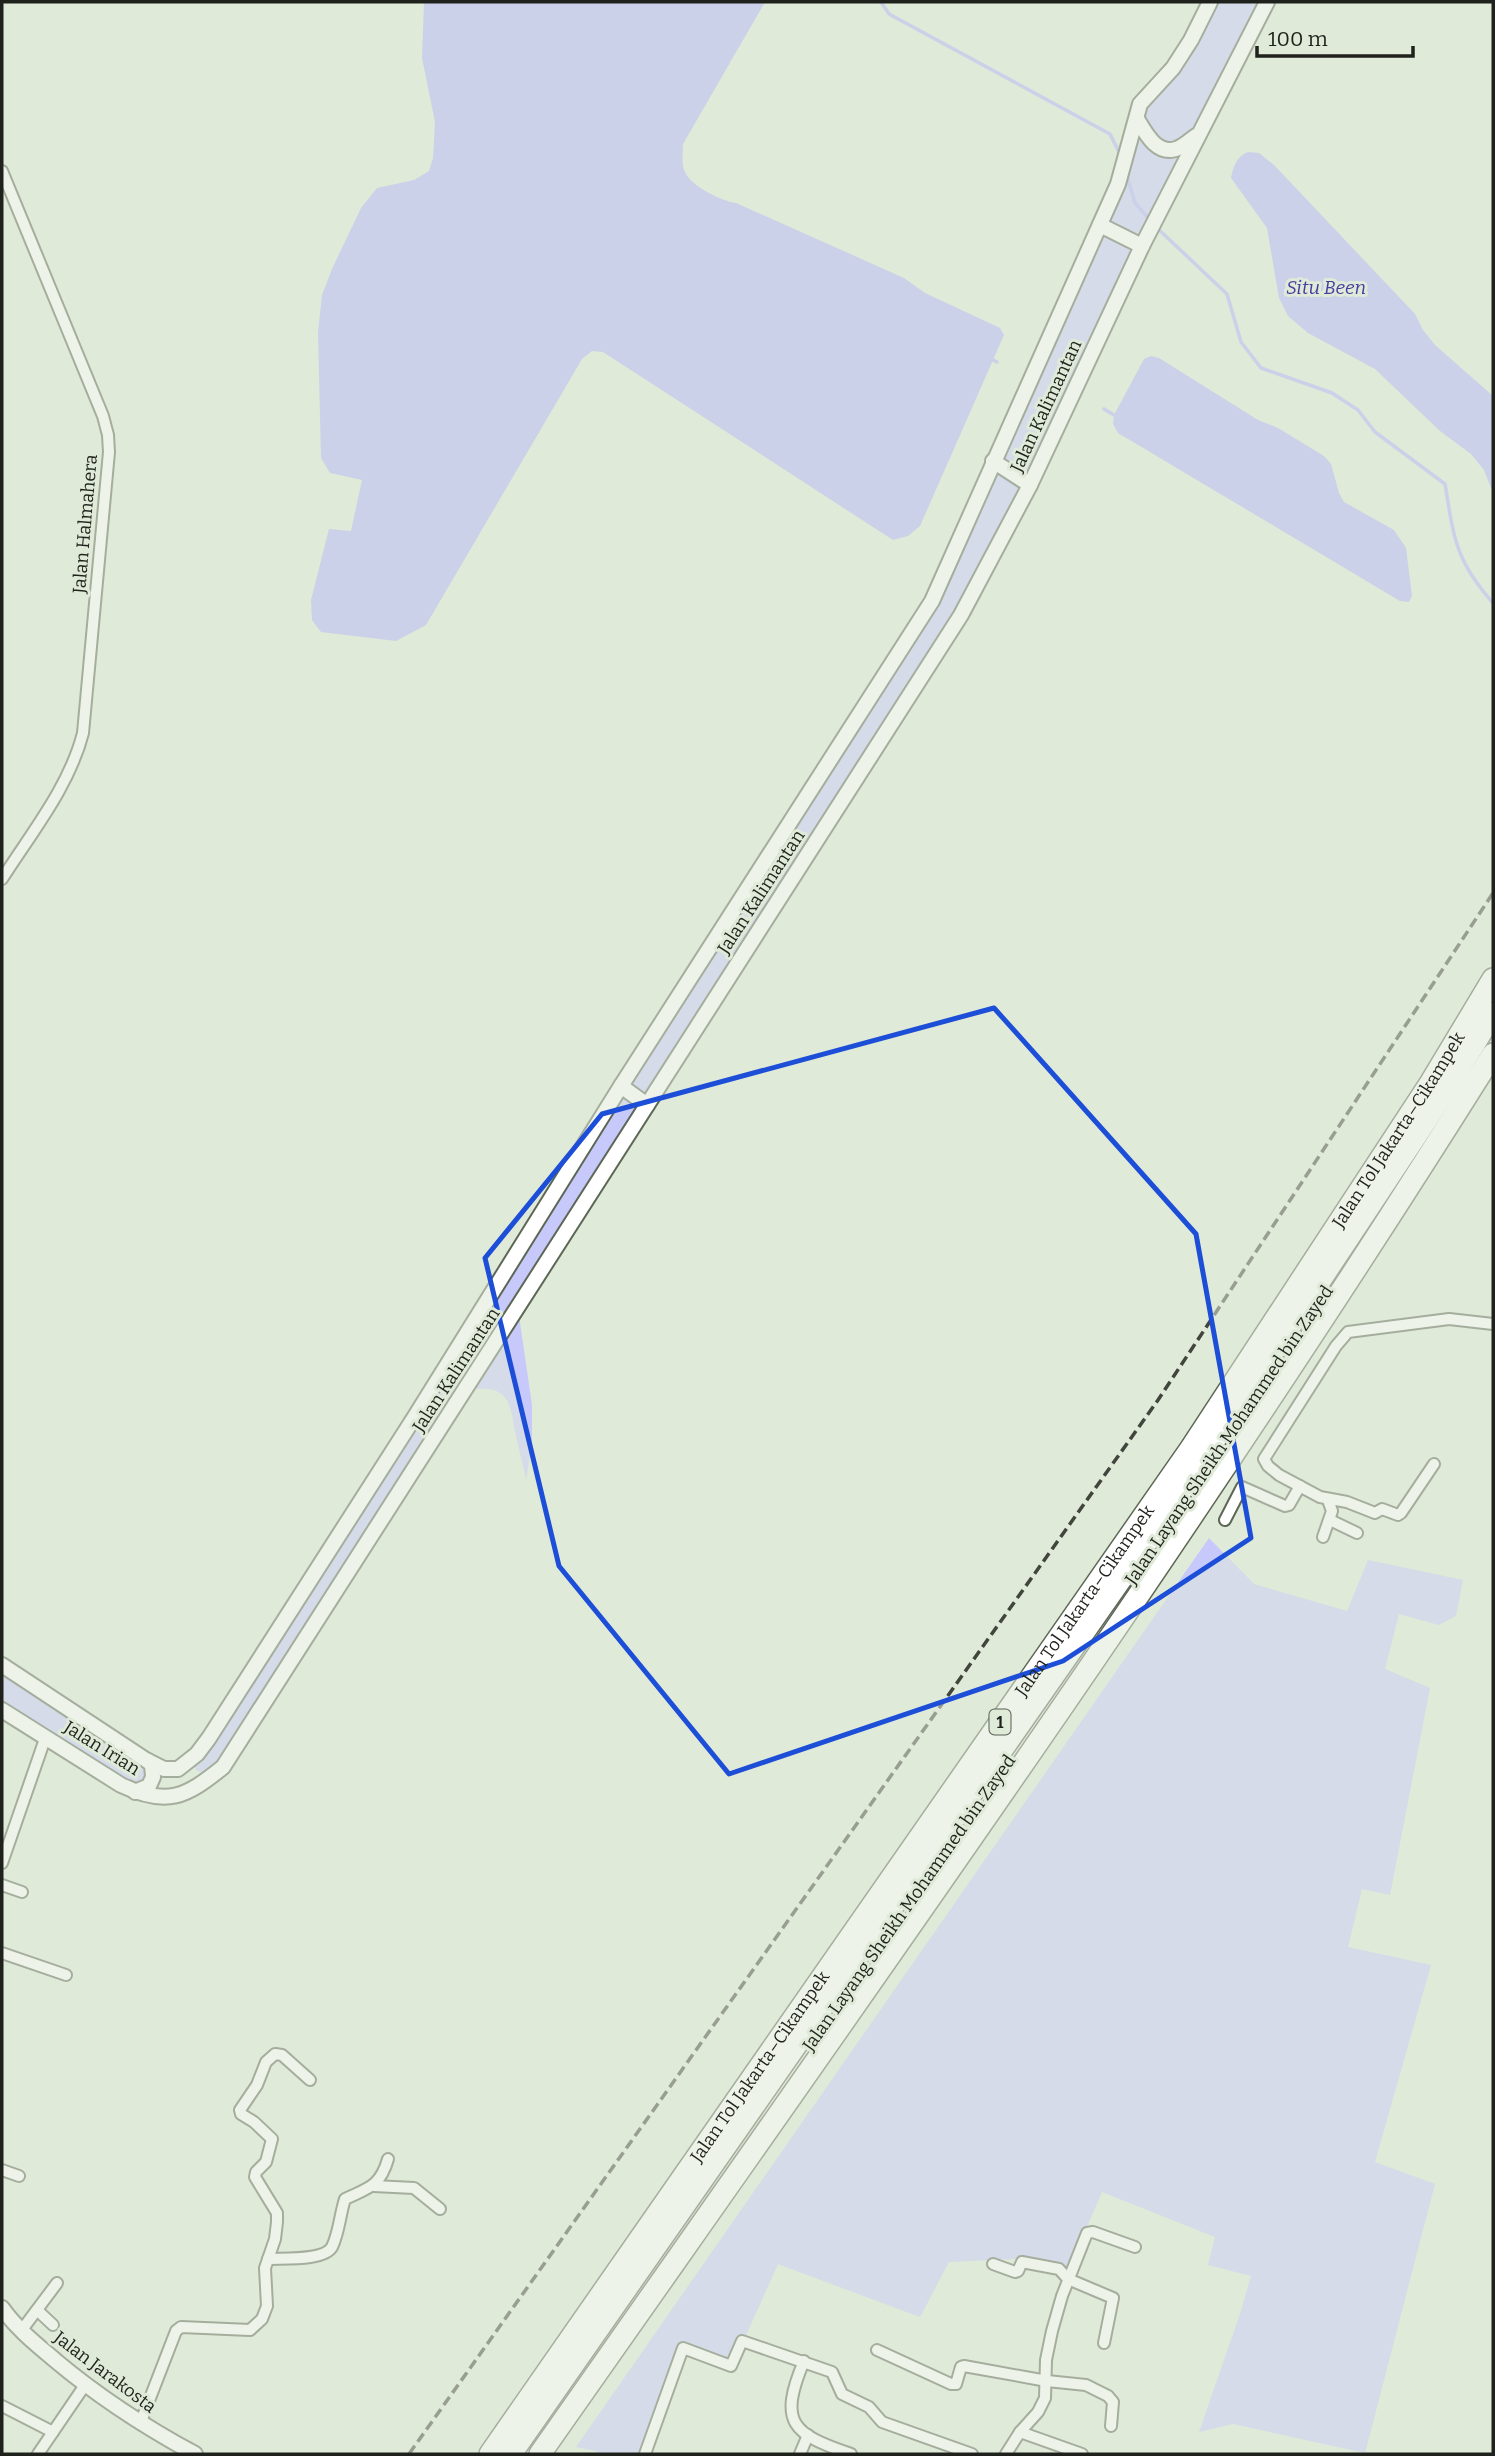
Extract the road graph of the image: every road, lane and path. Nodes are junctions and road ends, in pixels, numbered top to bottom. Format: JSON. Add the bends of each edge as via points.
{"nodes":[{"id":1,"x":1210,"y":2,"type":"edge"},
{"id":2,"x":1267,"y":2,"type":"edge"},
{"id":3,"x":1137,"y":119,"type":"junction"},
{"id":4,"x":1197,"y":135,"type":"junction"},
{"id":5,"x":2,"y":171,"type":"edge"},
{"id":6,"x":5,"y":189,"type":"edge"},
{"id":7,"x":1100,"y":225,"type":"junction"},
{"id":8,"x":1142,"y":246,"type":"junction"},
{"id":9,"x":993,"y":461,"type":"junction"},
{"id":10,"x":1030,"y":485,"type":"junction"},
{"id":11,"x":2,"y":879,"type":"edge"},
{"id":12,"x":1493,"y":979,"type":"edge"},
{"id":13,"x":1493,"y":1013,"type":"edge"},
{"id":14,"x":1493,"y":1030,"type":"edge"},
{"id":15,"x":1493,"y":1054,"type":"edge"},
{"id":16,"x":621,"y":1086,"type":"junction"},
{"id":17,"x":647,"y":1105,"type":"junction"},
{"id":18,"x":1493,"y":1324,"type":"edge"},
{"id":19,"x":1434,"y":1464,"type":"dead end"},
{"id":20,"x":1300,"y":1486,"type":"junction"},
{"id":21,"x":1328,"y":1500,"type":"junction"},
{"id":22,"x":1225,"y":1520,"type":"dead end"},
{"id":23,"x":1330,"y":1520,"type":"junction"},
{"id":24,"x":1357,"y":1533,"type":"dead end"},
{"id":25,"x":1323,"y":1537,"type":"dead end"},
{"id":26,"x":2,"y":1665,"type":"edge"},
{"id":27,"x":2,"y":1710,"type":"edge"},
{"id":28,"x":46,"y":1736,"type":"junction"},
{"id":29,"x":197,"y":1754,"type":"junction"},
{"id":30,"x":148,"y":1761,"type":"junction"},
{"id":31,"x":223,"y":1767,"type":"junction"},
{"id":32,"x":135,"y":1792,"type":"junction"},
{"id":33,"x":2,"y":1863,"type":"edge"},
{"id":34,"x":2,"y":1885,"type":"edge"},
{"id":35,"x":22,"y":1892,"type":"dead end"},
{"id":36,"x":2,"y":1953,"type":"edge"},
{"id":37,"x":66,"y":1975,"type":"dead end"},
{"id":38,"x":310,"y":2080,"type":"dead end"},
{"id":39,"x":388,"y":2160,"type":"dead end"},
{"id":40,"x":2,"y":2170,"type":"edge"},
{"id":41,"x":19,"y":2176,"type":"dead end"},
{"id":42,"x":374,"y":2186,"type":"junction"},
{"id":43,"x":440,"y":2209,"type":"dead end"},
{"id":44,"x":1135,"y":2246,"type":"dead end"},
{"id":45,"x":268,"y":2259,"type":"junction"},
{"id":46,"x":993,"y":2264,"type":"dead end"},
{"id":47,"x":1068,"y":2278,"type":"junction"},
{"id":48,"x":57,"y":2283,"type":"dead end"},
{"id":49,"x":2,"y":2308,"type":"edge"},
{"id":50,"x":37,"y":2310,"type":"junction"},
{"id":51,"x":53,"y":2325,"type":"dead end"},
{"id":52,"x":21,"y":2332,"type":"junction"},
{"id":53,"x":1104,"y":2343,"type":"dead end"},
{"id":54,"x":877,"y":2350,"type":"dead end"},
{"id":55,"x":804,"y":2361,"type":"junction"},
{"id":56,"x":1047,"y":2381,"type":"junction"},
{"id":57,"x":85,"y":2385,"type":"junction"},
{"id":58,"x":2,"y":2406,"type":"edge"},
{"id":59,"x":140,"y":2424,"type":"junction"},
{"id":60,"x":1111,"y":2426,"type":"dead end"},
{"id":61,"x":53,"y":2431,"type":"junction"},
{"id":62,"x":1020,"y":2432,"type":"junction"},
{"id":63,"x":808,"y":2435,"type":"junction"},
{"id":64,"x":38,"y":2454,"type":"edge"},
{"id":65,"x":195,"y":2454,"type":"edge"},
{"id":66,"x":490,"y":2454,"type":"edge"},
{"id":67,"x":511,"y":2454,"type":"edge"},
{"id":68,"x":524,"y":2454,"type":"edge"},
{"id":69,"x":540,"y":2454,"type":"edge"},
{"id":70,"x":645,"y":2454,"type":"edge"},
{"id":71,"x":800,"y":2454,"type":"edge"},
{"id":72,"x":851,"y":2454,"type":"edge"},
{"id":73,"x":972,"y":2454,"type":"edge"},
{"id":74,"x":1006,"y":2454,"type":"edge"},
{"id":75,"x":1082,"y":2454,"type":"edge"}],
"edges":[{"from":1,"to":3,"type":"street","name":"Jalan Kalimantan","via":[[1173,68],[1144,98]]},
{"from":2,"to":4,"type":"street","name":"Jalan Kalimantan"},
{"from":3,"to":4,"type":"street","via":[[1149,141],[1163,148],[1175,150]]},
{"from":3,"to":7,"type":"street","name":"Jalan Kalimantan"},
{"from":4,"to":8,"type":"street","name":"Jalan Kalimantan"},
{"from":5,"to":6,"type":"street","name":"Jalan Halmahera"},
{"from":6,"to":11,"type":"street","name":"Jalan Halmahera","via":[[103,416],[109,453],[83,733],[61,788]]},
{"from":7,"to":8,"type":"street"},
{"from":7,"to":9,"type":"street","name":"Jalan Kalimantan"},
{"from":8,"to":10,"type":"street","name":"Jalan Kalimantan"},
{"from":9,"to":10,"type":"street"},
{"from":9,"to":16,"type":"street","name":"Jalan Kalimantan","via":[[932,601]]},
{"from":10,"to":17,"type":"street","name":"Jalan Kalimantan","via":[[961,615]]},
{"from":12,"to":66,"type":"highway","name":"Jalan Tol Jakarta–Cikampek","number":"1","via":[[1191,1448]]},
{"from":13,"to":67,"type":"highway","name":"Jalan Layang Sheikh Mohammed bin Zayed","number":"1","via":[[1149,1539]]},
{"from":14,"to":68,"type":"highway","name":"Jalan Layang Sheikh Mohammed bin Zayed","number":"1","via":[[1321,1300],[1052,1697]]},
{"from":15,"to":69,"type":"highway","via":[[1156,1570]]},
{"from":16,"to":17,"type":"street"},
{"from":16,"to":29,"type":"street","name":"Jalan Kalimantan"},
{"from":17,"to":31,"type":"street","name":"Jalan Kalimantan"},
{"from":18,"to":20,"type":"street","via":[[1449,1319],[1346,1334],[1264,1459],[1279,1475]]},
{"from":19,"to":21,"type":"street","via":[[1399,1515]]},
{"from":20,"to":21,"type":"street"},
{"from":20,"to":22,"type":"street","via":[[1285,1506],[1242,1487]]},
{"from":21,"to":23,"type":"street"},
{"from":23,"to":24,"type":"street"},
{"from":23,"to":25,"type":"street"},
{"from":26,"to":30,"type":"street","name":"Jalan Irian"},
{"from":27,"to":28,"type":"street","name":"Jalan Irian"},
{"from":28,"to":32,"type":"street","name":"Jalan Irian"},
{"from":28,"to":33,"type":"street"},
{"from":29,"to":30,"type":"street","name":"Jalan Irian","via":[[178,1769],[164,1769]]},
{"from":29,"to":31,"type":"street","via":[[194,1766],[202,1773]]},
{"from":30,"to":32,"type":"street","via":[[153,1777],[149,1786]]},
{"from":31,"to":32,"type":"street","name":"Jalan Irian","via":[[181,1796]]},
{"from":34,"to":35,"type":"street"},
{"from":36,"to":37,"type":"street"},
{"from":38,"to":45,"type":"street","via":[[282,2054],[275,2054],[241,2108],[241,2114],[271,2137],[266,2162],[255,2177],[277,2213]]},
{"from":39,"to":42,"type":"street"},
{"from":40,"to":41,"type":"street"},
{"from":42,"to":43,"type":"street","via":[[414,2188]]},
{"from":42,"to":45,"type":"street","via":[[345,2199],[326,2254]]},
{"from":44,"to":47,"type":"street","via":[[1089,2231]]},
{"from":45,"to":59,"type":"street","via":[[264,2276],[267,2306],[262,2319],[250,2330],[181,2327],[176,2331]]},
{"from":46,"to":47,"type":"street","via":[[1015,2272],[1024,2262],[1059,2269]]},
{"from":47,"to":53,"type":"street","via":[[1113,2298]]},
{"from":47,"to":56,"type":"street","via":[[1046,2360]]},
{"from":48,"to":50,"type":"street"},
{"from":49,"to":52,"type":"street","name":"Jalan Jarakosta"},
{"from":50,"to":51,"type":"street"},
{"from":50,"to":52,"type":"street"},
{"from":52,"to":57,"type":"street","name":"Jalan Jarakosta"},
{"from":54,"to":56,"type":"street","via":[[951,2384],[956,2384],[964,2366]]},
{"from":55,"to":63,"type":"street","via":[[790,2401],[792,2417]]},
{"from":55,"to":70,"type":"street","via":[[746,2341],[739,2343],[731,2366],[683,2348]]},
{"from":55,"to":73,"type":"street","via":[[832,2372],[842,2394],[869,2407],[882,2422]]},
{"from":56,"to":60,"type":"street","via":[[1086,2385],[1108,2396],[1113,2402]]},
{"from":56,"to":62,"type":"street","via":[[1045,2398]]},
{"from":57,"to":59,"type":"street","name":"Jalan Jarakosta"},
{"from":57,"to":61,"type":"street"},
{"from":58,"to":61,"type":"street"},
{"from":59,"to":65,"type":"street","name":"Jalan Jarakosta"},
{"from":61,"to":64,"type":"street"},
{"from":62,"to":74,"type":"street"},
{"from":62,"to":75,"type":"street"},
{"from":63,"to":71,"type":"street"},
{"from":63,"to":72,"type":"street"}]}
